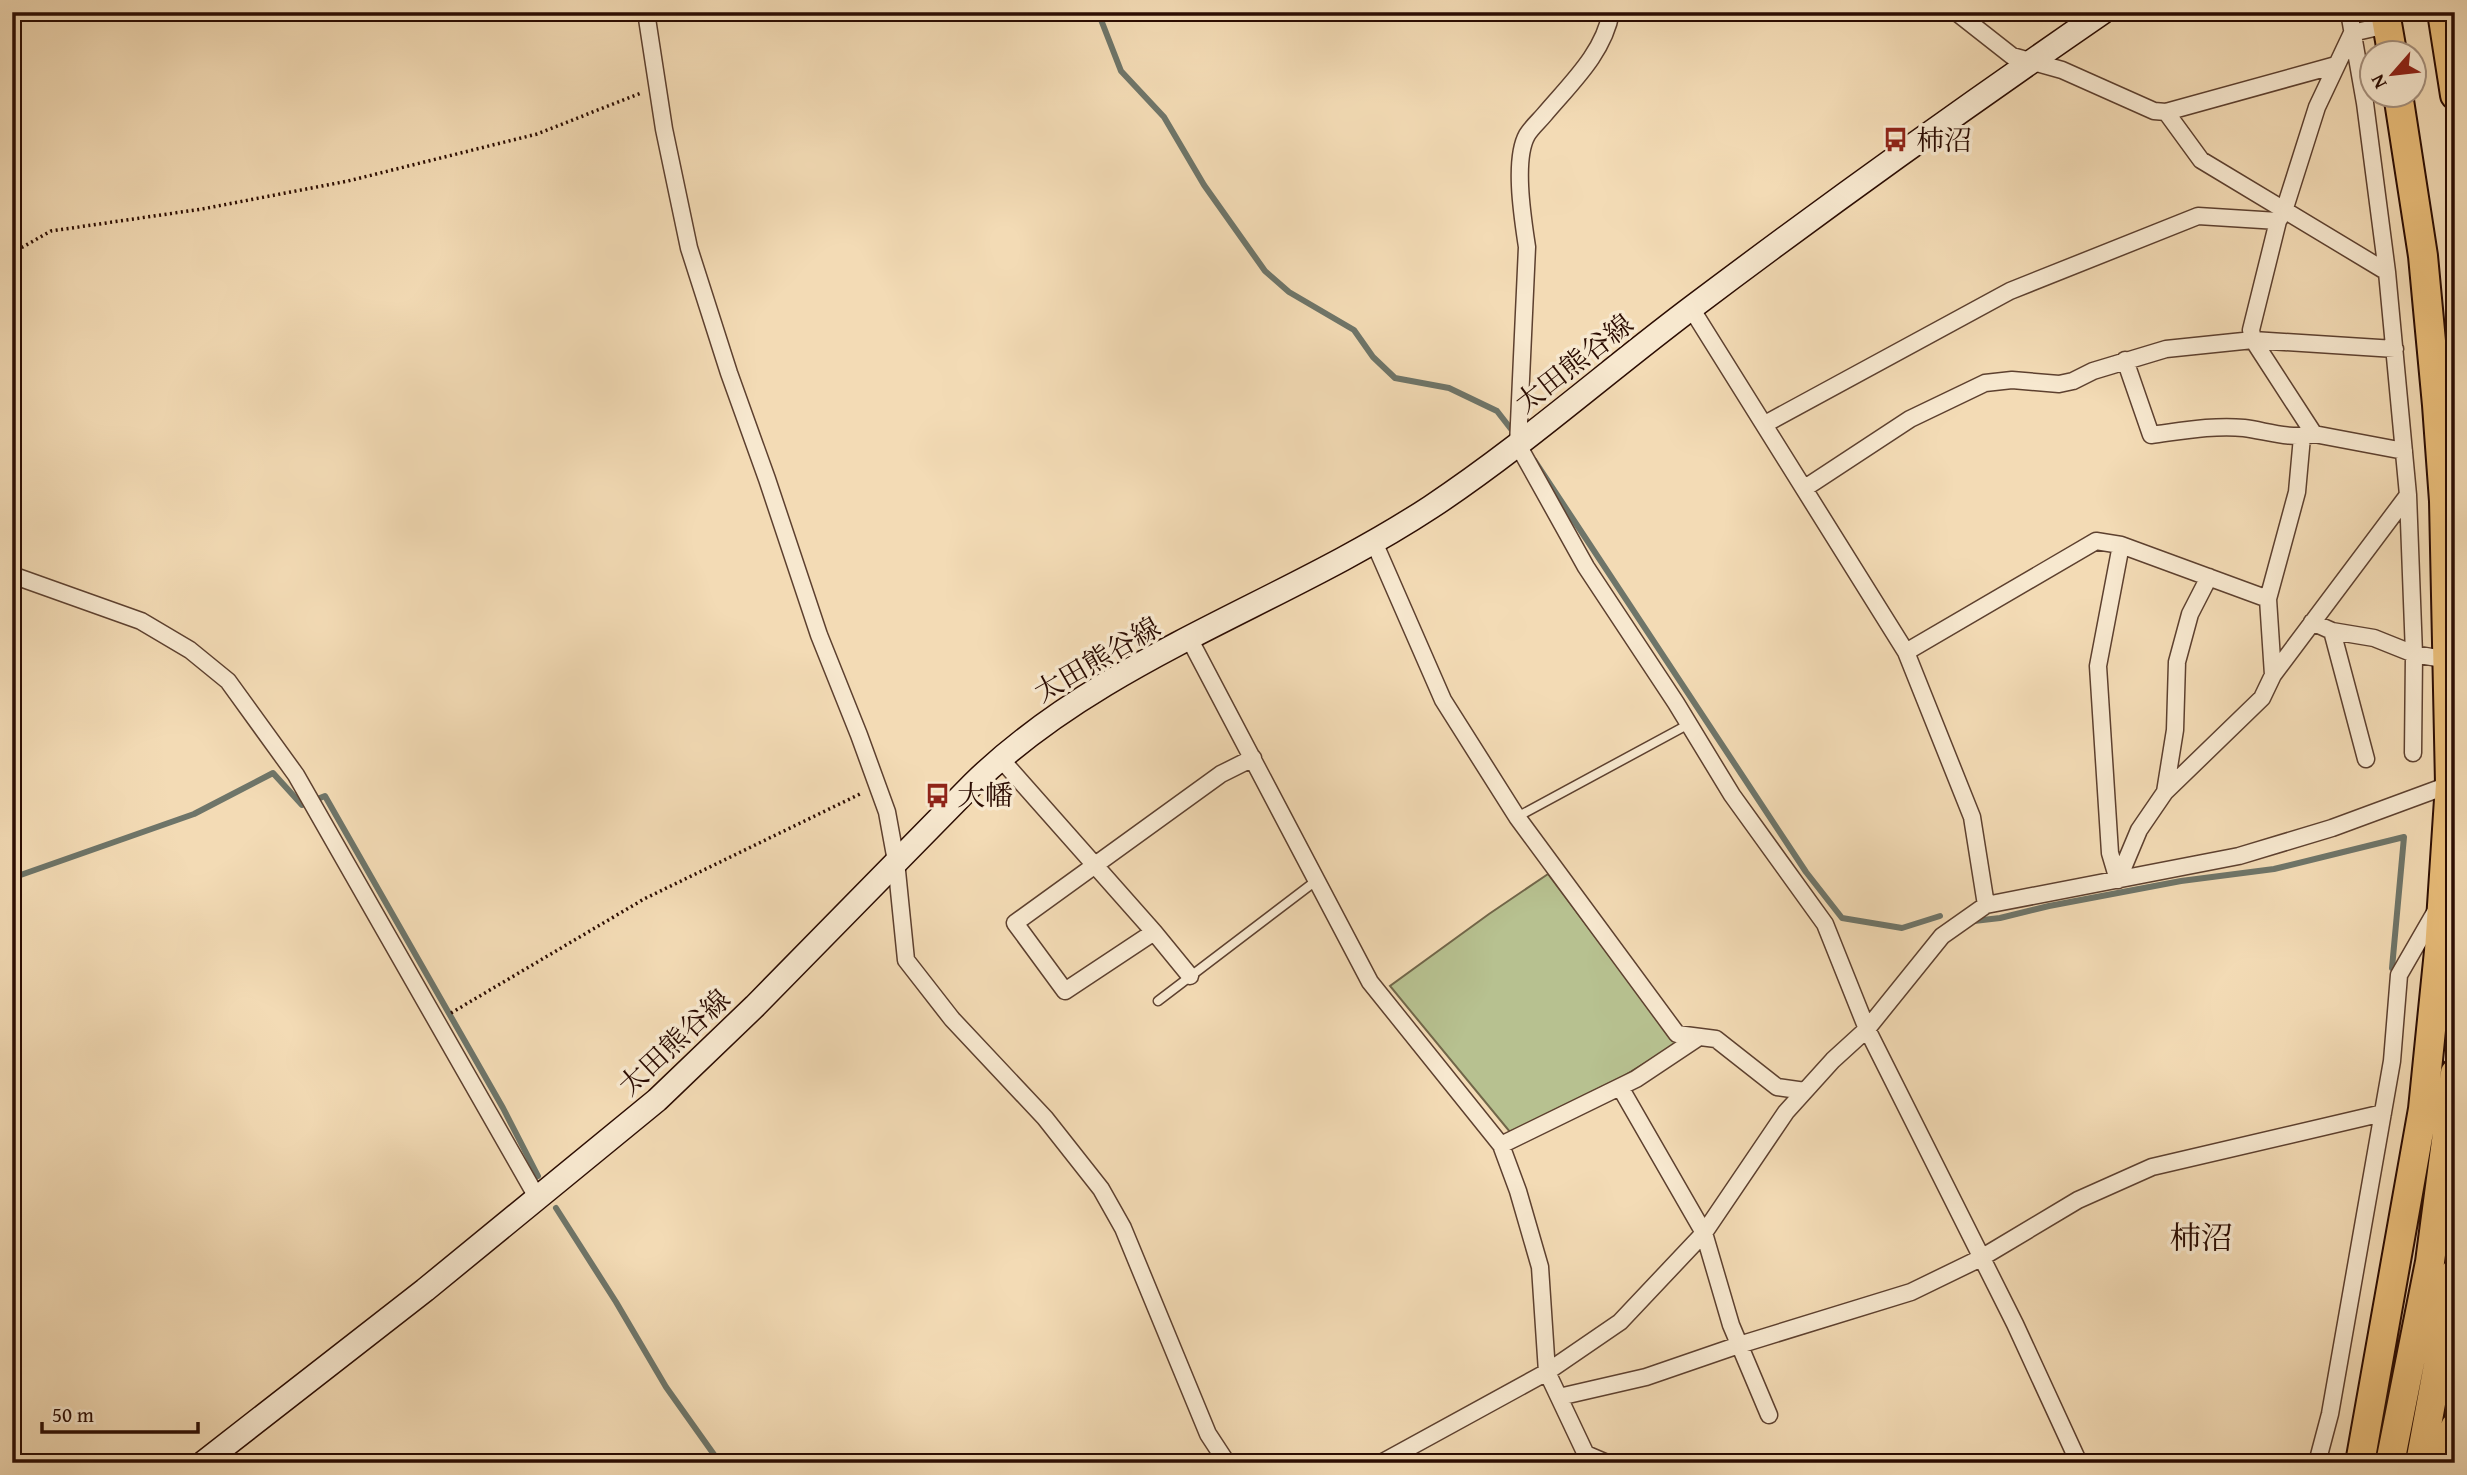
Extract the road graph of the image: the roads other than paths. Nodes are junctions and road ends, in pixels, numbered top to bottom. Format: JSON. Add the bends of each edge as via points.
{"nodes":[{"id":1,"x":646,"y":12,"type":"edge"},
{"id":2,"x":1611,"y":12,"type":"edge"},
{"id":3,"x":1956,"y":12,"type":"edge"},
{"id":4,"x":2103,"y":12,"type":"edge"},
{"id":5,"x":2349,"y":12,"type":"edge"},
{"id":6,"x":2442,"y":12,"type":"edge"},
{"id":7,"x":2386,"y":19,"type":"edge"},
{"id":8,"x":2351,"y":33,"type":"junction"},
{"id":9,"x":2389,"y":38,"type":"edge"},
{"id":10,"x":2032,"y":61,"type":"junction"},
{"id":11,"x":2336,"y":65,"type":"junction"},
{"id":12,"x":2455,"y":96,"type":"edge"},
{"id":13,"x":2400,"y":108,"type":"edge"},
{"id":14,"x":2166,"y":112,"type":"junction"},
{"id":15,"x":2281,"y":216,"type":"junction"},
{"id":16,"x":2387,"y":272,"type":"junction"},
{"id":17,"x":1692,"y":308,"type":"junction"},
{"id":18,"x":2253,"y":340,"type":"junction"},
{"id":19,"x":2395,"y":349,"type":"junction"},
{"id":20,"x":2125,"y":360,"type":"junction"},
{"id":21,"x":1765,"y":424,"type":"junction"},
{"id":22,"x":2308,"y":436,"type":"junction"},
{"id":23,"x":1518,"y":445,"type":"junction"},
{"id":24,"x":2404,"y":452,"type":"junction"},
{"id":25,"x":1805,"y":488,"type":"junction"},
{"id":26,"x":2408,"y":495,"type":"junction"},
{"id":27,"x":1374,"y":542,"type":"junction"},
{"id":28,"x":2121,"y":545,"type":"junction"},
{"id":29,"x":12,"y":575,"type":"edge"},
{"id":30,"x":2208,"y":577,"type":"junction"},
{"id":31,"x":2268,"y":599,"type":"junction"},
{"id":32,"x":2312,"y":622,"type":"junction"},
{"id":33,"x":2332,"y":631,"type":"junction"},
{"id":34,"x":1190,"y":640,"type":"junction"},
{"id":35,"x":1906,"y":652,"type":"junction"},
{"id":36,"x":2414,"y":654,"type":"junction"},
{"id":37,"x":2449,"y":660,"type":"junction"},
{"id":38,"x":2273,"y":675,"type":"junction"},
{"id":39,"x":1689,"y":724,"type":"junction"},
{"id":40,"x":2413,"y":753,"type":"dead end"},
{"id":41,"x":1000,"y":758,"type":"junction"},
{"id":42,"x":1253,"y":758,"type":"junction"},
{"id":43,"x":2365,"y":759,"type":"dead end"},
{"id":44,"x":2453,"y":783,"type":"edge"},
{"id":45,"x":2165,"y":792,"type":"junction"},
{"id":46,"x":1517,"y":817,"type":"junction"},
{"id":47,"x":896,"y":861,"type":"junction"},
{"id":48,"x":1095,"y":865,"type":"junction"},
{"id":49,"x":1317,"y":880,"type":"junction"},
{"id":50,"x":2118,"y":880,"type":"junction"},
{"id":51,"x":2443,"y":900,"type":"junction"},
{"id":52,"x":1986,"y":905,"type":"junction"},
{"id":53,"x":1154,"y":932,"type":"junction"},
{"id":54,"x":1190,"y":976,"type":"junction"},
{"id":55,"x":1158,"y":1001,"type":"dead end"},
{"id":56,"x":1867,"y":1029,"type":"junction"},
{"id":57,"x":1699,"y":1037,"type":"junction"},
{"id":58,"x":2455,"y":1073,"type":"edge"},
{"id":59,"x":1620,"y":1087,"type":"junction"},
{"id":60,"x":1805,"y":1091,"type":"junction"},
{"id":61,"x":2383,"y":1113,"type":"junction"},
{"id":62,"x":1501,"y":1145,"type":"junction"},
{"id":63,"x":538,"y":1199,"type":"junction"},
{"id":64,"x":1704,"y":1233,"type":"junction"},
{"id":65,"x":1981,"y":1258,"type":"junction"},
{"id":66,"x":2455,"y":1273,"type":"edge"},
{"id":67,"x":1739,"y":1345,"type":"junction"},
{"id":68,"x":1547,"y":1372,"type":"junction"},
{"id":69,"x":1559,"y":1397,"type":"junction"},
{"id":70,"x":1769,"y":1415,"type":"dead end"},
{"id":71,"x":2455,"y":1427,"type":"edge"},
{"id":72,"x":1588,"y":1458,"type":"edge"},
{"id":73,"x":204,"y":1463,"type":"edge"},
{"id":74,"x":1227,"y":1463,"type":"edge"},
{"id":75,"x":1381,"y":1463,"type":"edge"},
{"id":76,"x":1606,"y":1463,"type":"edge"},
{"id":77,"x":2079,"y":1463,"type":"edge"},
{"id":78,"x":2317,"y":1463,"type":"edge"},
{"id":79,"x":2360,"y":1463,"type":"edge"},
{"id":80,"x":2390,"y":1463,"type":"edge"},
{"id":81,"x":2420,"y":1463,"type":"edge"},
{"id":82,"x":2447,"y":1463,"type":"edge"}],
"edges":[{"from":1,"to":47,"type":"street","via":[[664,129],[693,261],[819,635],[887,811]]},
{"from":2,"to":23,"type":"street","via":[[1588,62],[1526,137],[1520,169],[1527,247]]},
{"from":3,"to":10,"type":"street","via":[[2012,55]]},
{"from":4,"to":10,"type":"main road","name":"太田熊谷線"},
{"from":5,"to":8,"type":"street"},
{"from":6,"to":12,"type":"highway"},
{"from":7,"to":8,"type":"street"},
{"from":7,"to":9,"type":"highway"},
{"from":8,"to":11,"type":"street"},
{"from":8,"to":16,"type":"street"},
{"from":10,"to":14,"type":"street"},
{"from":10,"to":17,"type":"main road","name":"太田熊谷線"},
{"from":11,"to":14,"type":"street"},
{"from":11,"to":15,"type":"street"},
{"from":13,"to":37,"type":"highway","via":[[2423,256],[2437,405]]},
{"from":14,"to":15,"type":"street","via":[[2201,160]]},
{"from":15,"to":16,"type":"street"},
{"from":15,"to":18,"type":"street","via":[[2251,330]]},
{"from":15,"to":21,"type":"street","via":[[2198,216],[2010,291]]},
{"from":16,"to":19,"type":"street"},
{"from":17,"to":21,"type":"street"},
{"from":17,"to":23,"type":"main road","name":"太田熊谷線"},
{"from":18,"to":19,"type":"street"},
{"from":18,"to":20,"type":"street","via":[[2166,349]]},
{"from":18,"to":22,"type":"street"},
{"from":19,"to":24,"type":"street"},
{"from":20,"to":22,"type":"street","via":[[2151,435],[2243,428]]},
{"from":20,"to":25,"type":"street","via":[[2059,384],[1985,383],[1910,419]]},
{"from":21,"to":25,"type":"street"},
{"from":22,"to":24,"type":"street"},
{"from":22,"to":31,"type":"street"},
{"from":23,"to":27,"type":"main road","name":"太田熊谷線"},
{"from":23,"to":39,"type":"street","via":[[1586,567]]},
{"from":24,"to":26,"type":"street"},
{"from":25,"to":35,"type":"street"},
{"from":26,"to":32,"type":"street"},
{"from":26,"to":36,"type":"street"},
{"from":27,"to":34,"type":"main road","name":"太田熊谷線"},
{"from":27,"to":46,"type":"street","via":[[1443,700]]},
{"from":28,"to":30,"type":"street"},
{"from":28,"to":35,"type":"street","via":[[2096,541]]},
{"from":28,"to":50,"type":"street","via":[[2098,666],[2110,853]]},
{"from":29,"to":63,"type":"street","via":[[141,621],[190,650],[228,681],[304,789]]},
{"from":30,"to":31,"type":"street"},
{"from":30,"to":45,"type":"street","via":[[2190,614],[2177,662],[2175,730]]},
{"from":31,"to":38,"type":"street"},
{"from":32,"to":33,"type":"street"},
{"from":32,"to":38,"type":"street"},
{"from":33,"to":36,"type":"street","via":[[2374,638]]},
{"from":33,"to":43,"type":"street"},
{"from":34,"to":41,"type":"main road","name":"太田熊谷線","via":[[1069,706]]},
{"from":34,"to":42,"type":"street"},
{"from":35,"to":52,"type":"street","via":[[1972,817]]},
{"from":36,"to":37,"type":"street"},
{"from":36,"to":40,"type":"street"},
{"from":37,"to":44,"type":"highway"},
{"from":38,"to":45,"type":"street","via":[[2262,698]]},
{"from":39,"to":46,"type":"lane"},
{"from":39,"to":56,"type":"street","via":[[1732,795],[1825,924]]},
{"from":41,"to":47,"type":"main road","name":"太田熊谷線"},
{"from":41,"to":48,"type":"street"},
{"from":42,"to":48,"type":"street","via":[[1221,774]]},
{"from":42,"to":49,"type":"street"},
{"from":44,"to":50,"type":"street","via":[[2332,828],[2239,856]]},
{"from":44,"to":51,"type":"highway"},
{"from":45,"to":50,"type":"street","via":[[2139,830]]},
{"from":46,"to":57,"type":"street","via":[[1677,1034]]},
{"from":47,"to":63,"type":"main road","name":"太田熊谷線","via":[[695,1065]]},
{"from":47,"to":74,"type":"street","via":[[906,960],[1101,1189],[1123,1228],[1208,1434]]},
{"from":48,"to":53,"type":"street"},
{"from":48,"to":53,"type":"street","via":[[1015,923],[1065,991]]},
{"from":49,"to":54,"type":"lane"},
{"from":49,"to":62,"type":"street","via":[[1370,982]]},
{"from":50,"to":52,"type":"street"},
{"from":51,"to":61,"type":"street","via":[[2399,975]]},
{"from":51,"to":79,"type":"highway","via":[[2423,1110]]},
{"from":52,"to":56,"type":"street","via":[[1941,936]]},
{"from":53,"to":54,"type":"street"},
{"from":54,"to":55,"type":"lane"},
{"from":56,"to":60,"type":"street"},
{"from":56,"to":65,"type":"street"},
{"from":57,"to":59,"type":"street"},
{"from":57,"to":60,"type":"street","via":[[1716,1039],[1777,1087]]},
{"from":58,"to":80,"type":"highway","via":[[2430,1262]]},
{"from":59,"to":62,"type":"street"},
{"from":59,"to":64,"type":"street"},
{"from":60,"to":64,"type":"street"},
{"from":61,"to":65,"type":"street","via":[[2152,1167],[2078,1200]]},
{"from":61,"to":78,"type":"street","via":[[2330,1414]]},
{"from":62,"to":68,"type":"street","via":[[1540,1267]]},
{"from":63,"to":73,"type":"main road","name":"太田熊谷線"},
{"from":64,"to":67,"type":"street"},
{"from":64,"to":68,"type":"street","via":[[1620,1322]]},
{"from":65,"to":67,"type":"street","via":[[1911,1292]]},
{"from":65,"to":77,"type":"street"},
{"from":66,"to":81,"type":"highway"},
{"from":67,"to":69,"type":"street","via":[[1646,1377]]},
{"from":67,"to":70,"type":"street"},
{"from":68,"to":69,"type":"street"},
{"from":68,"to":75,"type":"street"},
{"from":69,"to":72,"type":"street"},
{"from":71,"to":82,"type":"highway"},
{"from":72,"to":76,"type":"street"}]}
